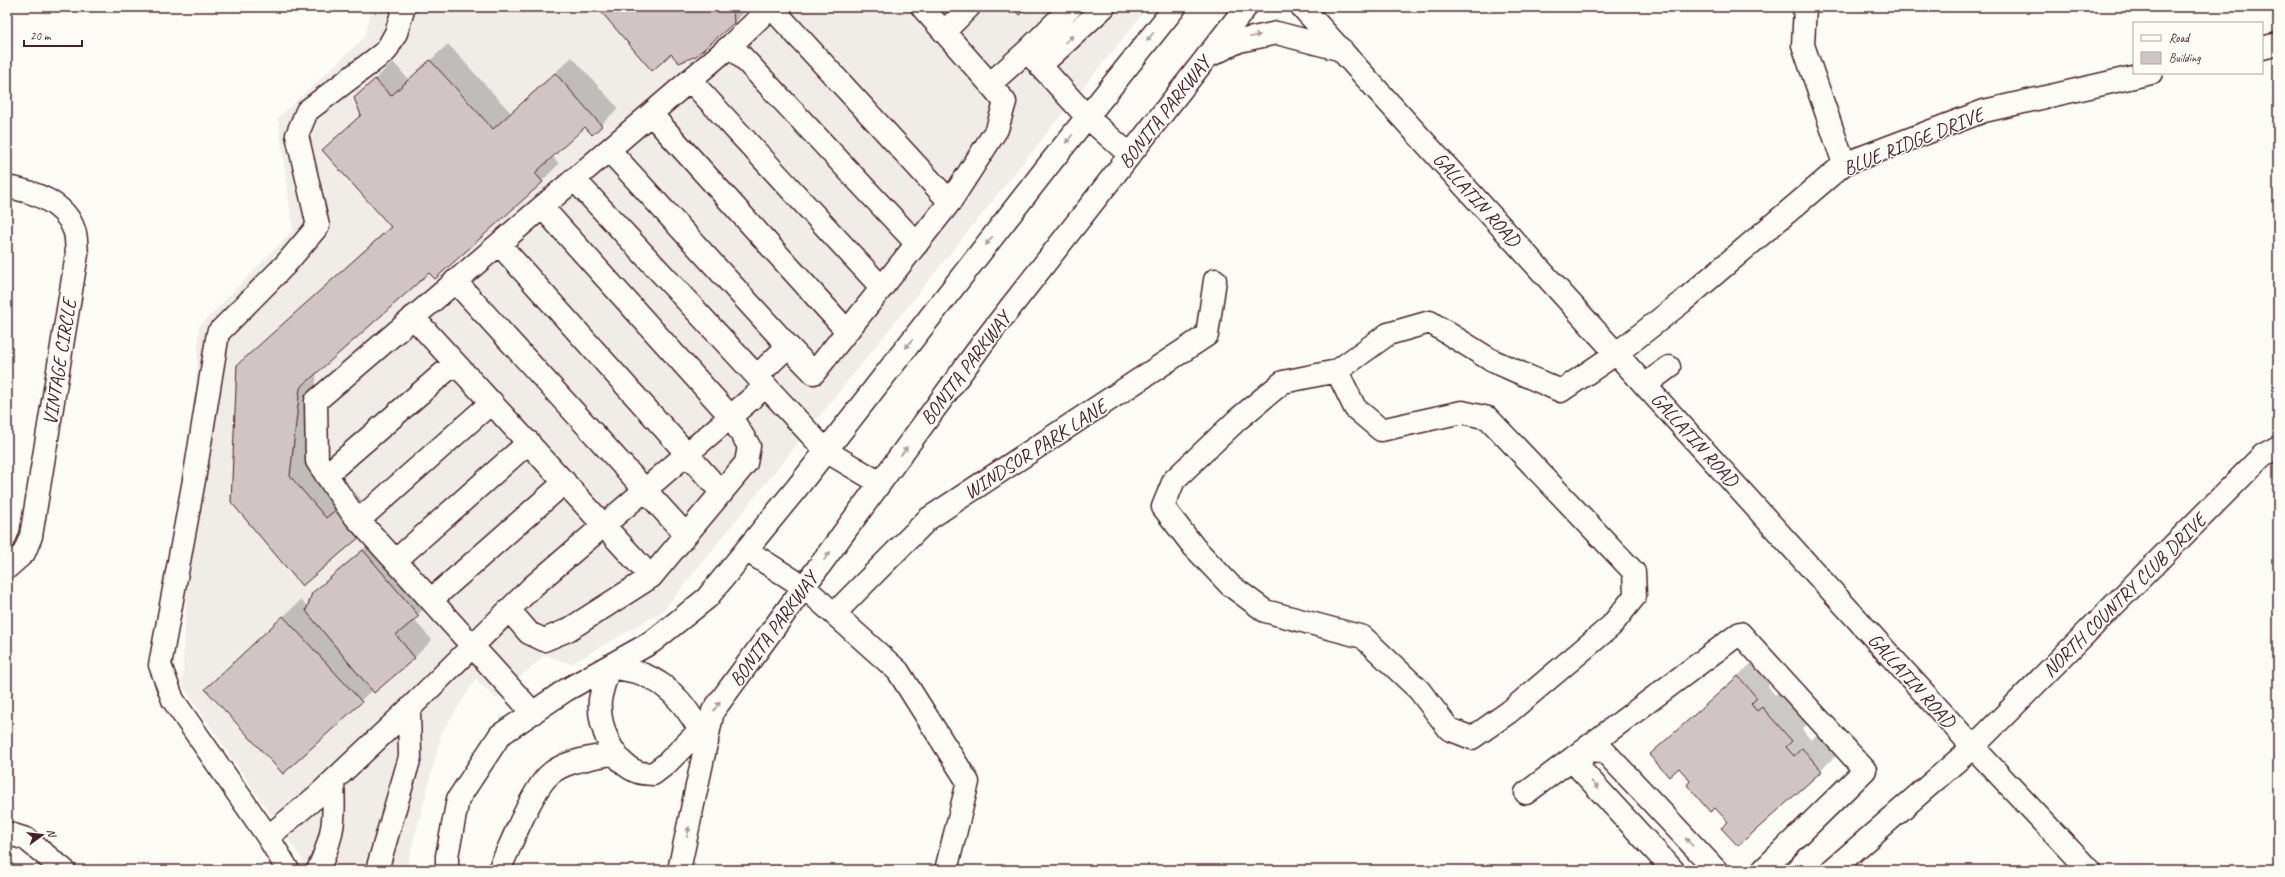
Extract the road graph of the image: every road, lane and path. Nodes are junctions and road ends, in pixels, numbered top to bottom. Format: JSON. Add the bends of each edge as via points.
{"nodes":[{"id":1,"x":404,"y":7,"type":"edge"},
{"id":2,"x":922,"y":7,"type":"edge"},
{"id":3,"x":969,"y":7,"type":"edge"},
{"id":4,"x":1071,"y":7,"type":"edge"},
{"id":5,"x":1104,"y":7,"type":"edge"},
{"id":6,"x":1175,"y":7,"type":"edge"},
{"id":7,"x":1246,"y":7,"type":"edge"},
{"id":8,"x":1302,"y":7,"type":"edge"},
{"id":9,"x":1805,"y":7,"type":"edge"},
{"id":10,"x":944,"y":32,"type":"junction"},
{"id":11,"x":2278,"y":44,"type":"edge"},
{"id":12,"x":731,"y":45,"type":"junction"},
{"id":13,"x":2263,"y":48,"type":"edge"},
{"id":14,"x":1342,"y":50,"type":"junction"},
{"id":15,"x":1207,"y":57,"type":"junction"},
{"id":16,"x":1034,"y":59,"type":"junction"},
{"id":17,"x":2147,"y":74,"type":"edge"},
{"id":18,"x":690,"y":80,"type":"junction"},
{"id":19,"x":990,"y":84,"type":"junction"},
{"id":20,"x":651,"y":114,"type":"junction"},
{"id":21,"x":1087,"y":117,"type":"junction"},
{"id":22,"x":609,"y":150,"type":"junction"},
{"id":23,"x":1130,"y":155,"type":"junction"},
{"id":24,"x":1844,"y":164,"type":"junction"},
{"id":25,"x":574,"y":179,"type":"junction"},
{"id":26,"x":7,"y":187,"type":"edge"},
{"id":27,"x":950,"y":202,"type":"junction"},
{"id":28,"x":542,"y":207,"type":"junction"},
{"id":29,"x":499,"y":244,"type":"junction"},
{"id":30,"x":917,"y":244,"type":"junction"},
{"id":31,"x":1215,"y":280,"type":"dead end"},
{"id":32,"x":455,"y":281,"type":"junction"},
{"id":33,"x":882,"y":288,"type":"junction"},
{"id":34,"x":413,"y":317,"type":"junction"},
{"id":35,"x":847,"y":331,"type":"junction"},
{"id":36,"x":788,"y":346,"type":"junction"},
{"id":37,"x":1617,"y":353,"type":"junction"},
{"id":38,"x":455,"y":363,"type":"junction"},
{"id":39,"x":1669,"y":366,"type":"dead end"},
{"id":40,"x":1336,"y":371,"type":"junction"},
{"id":41,"x":762,"y":381,"type":"junction"},
{"id":42,"x":1645,"y":385,"type":"junction"},
{"id":43,"x":492,"y":402,"type":"junction"},
{"id":44,"x":731,"y":417,"type":"junction"},
{"id":45,"x":529,"y":442,"type":"junction"},
{"id":46,"x":2278,"y":446,"type":"edge"},
{"id":47,"x":826,"y":451,"type":"junction"},
{"id":48,"x":688,"y":454,"type":"junction"},
{"id":49,"x":326,"y":475,"type":"junction"},
{"id":50,"x":565,"y":482,"type":"junction"},
{"id":51,"x":880,"y":483,"type":"junction"},
{"id":52,"x":646,"y":490,"type":"junction"},
{"id":53,"x":722,"y":493,"type":"junction"},
{"id":54,"x":359,"y":520,"type":"junction"},
{"id":55,"x":605,"y":525,"type":"junction"},
{"id":56,"x":686,"y":535,"type":"junction"},
{"id":57,"x":746,"y":550,"type":"junction"},
{"id":58,"x":395,"y":561,"type":"junction"},
{"id":59,"x":7,"y":568,"type":"edge"},
{"id":60,"x":651,"y":577,"type":"junction"},
{"id":61,"x":804,"y":587,"type":"junction"},
{"id":62,"x":431,"y":600,"type":"junction"},
{"id":63,"x":510,"y":611,"type":"junction"},
{"id":64,"x":834,"y":614,"type":"junction"},
{"id":65,"x":474,"y":647,"type":"junction"},
{"id":66,"x":609,"y":667,"type":"junction"},
{"id":67,"x":409,"y":709,"type":"junction"},
{"id":68,"x":533,"y":713,"type":"junction"},
{"id":69,"x":703,"y":736,"type":"junction"},
{"id":70,"x":1973,"y":747,"type":"junction"},
{"id":71,"x":1583,"y":750,"type":"junction"},
{"id":72,"x":616,"y":753,"type":"junction"},
{"id":73,"x":333,"y":781,"type":"junction"},
{"id":74,"x":1526,"y":793,"type":"dead end"},
{"id":75,"x":7,"y":833,"type":"edge"},
{"id":76,"x":268,"y":837,"type":"junction"},
{"id":77,"x":64,"y":870,"type":"edge"},
{"id":78,"x":288,"y":870,"type":"edge"},
{"id":79,"x":318,"y":870,"type":"edge"},
{"id":80,"x":377,"y":870,"type":"edge"},
{"id":81,"x":447,"y":870,"type":"edge"},
{"id":82,"x":499,"y":870,"type":"edge"},
{"id":83,"x":679,"y":870,"type":"edge"},
{"id":84,"x":946,"y":870,"type":"edge"},
{"id":85,"x":1673,"y":870,"type":"edge"},
{"id":86,"x":1716,"y":870,"type":"edge"},
{"id":87,"x":1763,"y":870,"type":"edge"},
{"id":88,"x":1832,"y":870,"type":"edge"},
{"id":89,"x":2089,"y":870,"type":"edge"}],
"edges":[{"from":1,"to":76,"type":"street","via":[[396,33],[386,51],[307,112],[297,135],[318,226],[285,265],[218,333],[160,666],[173,700]]},
{"from":2,"to":10,"type":"street"},
{"from":3,"to":10,"type":"street"},
{"from":4,"to":16,"type":"street"},
{"from":16,"to":5,"type":"street","one_way":true},
{"from":6,"to":21,"type":"street","one_way":true},
{"from":7,"to":15,"type":"street","name":"BONITA PARKWAY"},
{"from":8,"to":14,"type":"street","name":"GALLATIN ROAD"},
{"from":9,"to":24,"type":"street","via":[[1803,45]]},
{"from":10,"to":19,"type":"street"},
{"from":11,"to":13,"type":"street"},
{"from":12,"to":18,"type":"street"},
{"from":12,"to":27,"type":"street","via":[[771,7]]},
{"from":12,"to":30,"type":"street"},
{"from":15,"to":14,"type":"street","one_way":true,"via":[[1239,41],[1277,33]]},
{"from":14,"to":37,"type":"street","name":"GALLATIN ROAD"},
{"from":15,"to":23,"type":"street","name":"BONITA PARKWAY"},
{"from":16,"to":19,"type":"street"},
{"from":16,"to":21,"type":"street"},
{"from":17,"to":24,"type":"street","name":"BLUE RIDGE DRIVE","via":[[1984,111]]},
{"from":18,"to":20,"type":"street"},
{"from":18,"to":33,"type":"street"},
{"from":19,"to":27,"type":"street","via":[[1005,102],[997,130]]},
{"from":20,"to":22,"type":"street"},
{"from":20,"to":35,"type":"street"},
{"from":21,"to":23,"type":"street"},
{"from":21,"to":47,"type":"street","one_way":true},
{"from":22,"to":25,"type":"street"},
{"from":22,"to":36,"type":"street"},
{"from":51,"to":23,"type":"street","name":"BONITA PARKWAY","one_way":true,"via":[[988,336]]},
{"from":24,"to":37,"type":"street","name":"BLUE RIDGE DRIVE","via":[[1682,302]]},
{"from":25,"to":28,"type":"street"},
{"from":25,"to":41,"type":"street"},
{"from":26,"to":59,"type":"street","name":"VINTAGE CIRCLE","via":[[28,190],[65,213],[74,230],[77,254],[31,536],[24,553]]},
{"from":27,"to":30,"type":"street"},
{"from":28,"to":29,"type":"street"},
{"from":28,"to":44,"type":"street"},
{"from":29,"to":32,"type":"street"},
{"from":29,"to":48,"type":"street"},
{"from":30,"to":33,"type":"street"},
{"from":31,"to":64,"type":"street","name":"WINDSOR PARK LANE","via":[[1207,335],[928,519]]},
{"from":32,"to":34,"type":"street"},
{"from":32,"to":52,"type":"street"},
{"from":33,"to":35,"type":"street"},
{"from":34,"to":38,"type":"street"},
{"from":34,"to":49,"type":"street","via":[[316,400],[317,461]]},
{"from":35,"to":36,"type":"street","via":[[814,373]]},
{"from":36,"to":41,"type":"street"},
{"from":37,"to":40,"type":"street","name":"BLUE RIDGE DRIVE","via":[[1561,391],[1491,360],[1430,322],[1388,334]]},
{"from":37,"to":42,"type":"street","name":"GALLATIN ROAD"},
{"from":38,"to":43,"type":"street"},
{"from":38,"to":49,"type":"street"},
{"from":39,"to":42,"type":"street"},
{"from":40,"to":40,"type":"street","via":[[1355,408],[1381,430],[1462,412],[1488,418],[1634,572],[1635,596],[1611,626],[1508,712],[1472,738],[1449,729],[1419,690],[1363,637],[1265,611],[1230,585],[1194,547],[1164,507],[1174,480],[1237,420],[1283,382]]},
{"from":41,"to":44,"type":"street"},
{"from":41,"to":47,"type":"street"},
{"from":42,"to":70,"type":"street","name":"GALLATIN ROAD"},
{"from":43,"to":45,"type":"street"},
{"from":43,"to":54,"type":"street"},
{"from":44,"to":48,"type":"street"},
{"from":44,"to":53,"type":"street","via":[[749,446],[746,463]]},
{"from":45,"to":50,"type":"street"},
{"from":45,"to":58,"type":"street"},
{"from":46,"to":70,"type":"street","name":"NORTH COUNTRY CLUB DRIVE","via":[[2263,455]]},
{"from":47,"to":51,"type":"street"},
{"from":47,"to":57,"type":"street"},
{"from":48,"to":52,"type":"street"},
{"from":48,"to":53,"type":"street"},
{"from":49,"to":54,"type":"street"},
{"from":50,"to":55,"type":"street"},
{"from":50,"to":62,"type":"street"},
{"from":61,"to":51,"type":"street","name":"BONITA PARKWAY","one_way":true},
{"from":52,"to":55,"type":"street"},
{"from":52,"to":56,"type":"street"},
{"from":53,"to":56,"type":"street"},
{"from":54,"to":58,"type":"street"},
{"from":55,"to":60,"type":"street"},
{"from":55,"to":63,"type":"street","via":[[532,587]]},
{"from":56,"to":60,"type":"street"},
{"from":57,"to":61,"type":"street"},
{"from":57,"to":66,"type":"street","via":[[707,598],[652,642]]},
{"from":58,"to":62,"type":"street"},
{"from":60,"to":63,"type":"street","via":[[568,630],[544,640],[529,633]]},
{"from":61,"to":64,"type":"street"},
{"from":69,"to":61,"type":"street","name":"BONITA PARKWAY","one_way":true,"via":[[713,711]]},
{"from":62,"to":65,"type":"street"},
{"from":63,"to":65,"type":"street"},
{"from":64,"to":84,"type":"street","via":[[898,671],[968,782]]},
{"from":65,"to":67,"type":"street"},
{"from":65,"to":68,"type":"street"},
{"from":66,"to":68,"type":"street","via":[[566,690]]},
{"from":66,"to":69,"type":"street","via":[[643,674],[667,688],[686,707]]},
{"from":66,"to":72,"type":"street","via":[[600,699],[601,719],[606,739]]},
{"from":67,"to":73,"type":"street"},
{"from":67,"to":80,"type":"street","via":[[410,757]]},
{"from":68,"to":81,"type":"street","via":[[500,735],[458,799],[447,856]]},
{"from":69,"to":72,"type":"street","via":[[653,774],[637,772],[619,759]]},
{"from":83,"to":69,"type":"street","name":"BONITA PARKWAY","one_way":true},
{"from":70,"to":88,"type":"street","name":"NORTH COUNTRY CLUB DRIVE"},
{"from":70,"to":89,"type":"street","name":"GALLATIN ROAD"},
{"from":71,"to":74,"type":"street"},
{"from":71,"to":85,"type":"street","one_way":true,"via":[[1580,769]]},
{"from":86,"to":71,"type":"street","one_way":true,"via":[[1604,751]]},
{"from":71,"to":87,"type":"street","via":[[1740,633],[1865,770]]},
{"from":72,"to":82,"type":"street","via":[[574,762],[549,774],[536,794]]},
{"from":73,"to":76,"type":"street"},
{"from":73,"to":79,"type":"street","via":[[335,819],[330,846]]},
{"from":75,"to":77,"type":"street","via":[[26,839]]},
{"from":76,"to":78,"type":"street"}]}
